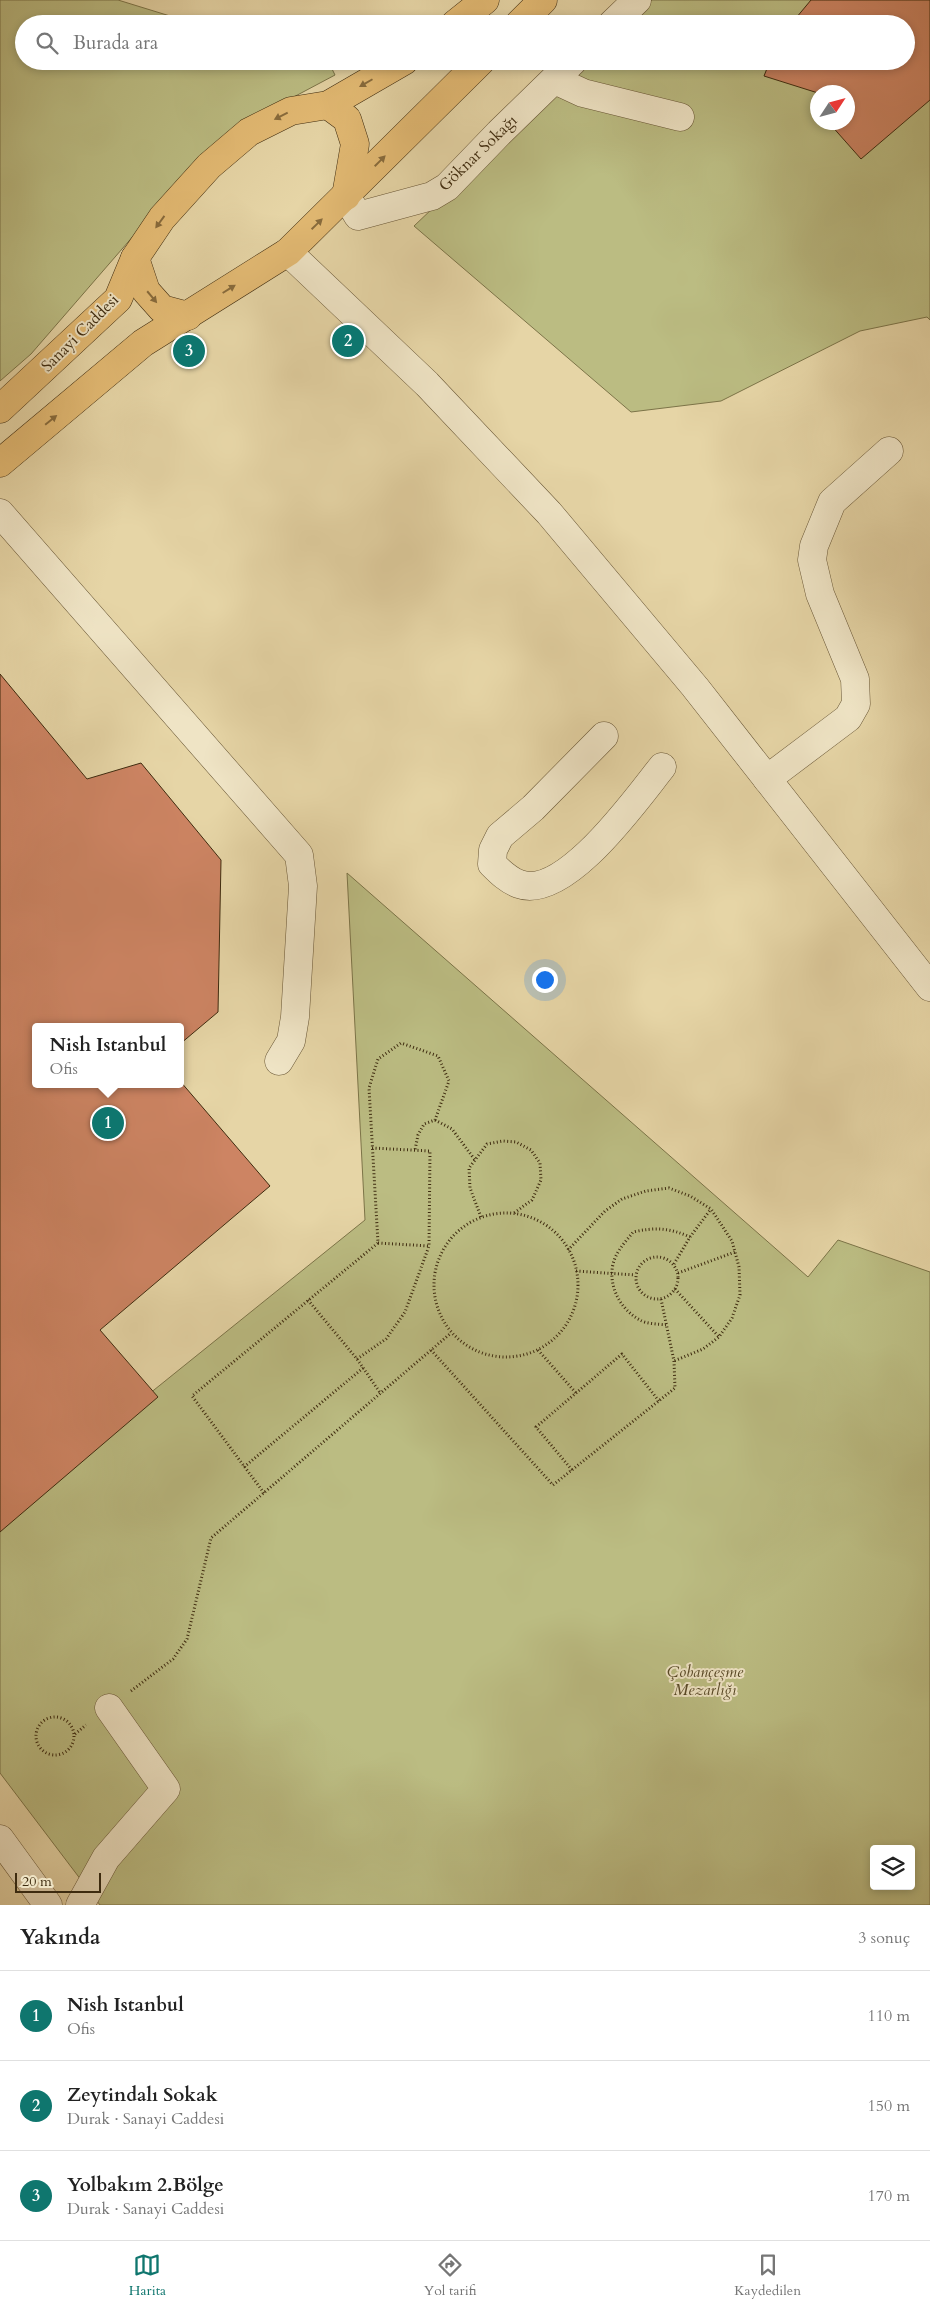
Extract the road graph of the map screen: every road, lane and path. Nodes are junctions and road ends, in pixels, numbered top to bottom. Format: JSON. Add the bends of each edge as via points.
{"nodes":[{"id":1,"x":485,"y":0,"type":"edge"},
{"id":2,"x":543,"y":0,"type":"edge"},
{"id":3,"x":637,"y":0,"type":"edge"},
{"id":4,"x":466,"y":15,"type":"edge"},
{"id":5,"x":528,"y":15,"type":"edge"},
{"id":6,"x":621,"y":15,"type":"edge"},
{"id":7,"x":389,"y":70,"type":"edge"},
{"id":8,"x":472,"y":70,"type":"edge"},
{"id":9,"x":564,"y":70,"type":"edge"},
{"id":10,"x":328,"y":106,"type":"junction"},
{"id":11,"x":680,"y":117,"type":"dead end"},
{"id":12,"x":346,"y":196,"type":"junction"},
{"id":13,"x":288,"y":252,"type":"junction"},
{"id":14,"x":136,"y":258,"type":"junction"},
{"id":15,"x":188,"y":316,"type":"junction"},
{"id":16,"x":0,"y":409,"type":"edge"},
{"id":17,"x":0,"y":423,"type":"edge"},
{"id":18,"x":889,"y":451,"type":"dead end"},
{"id":19,"x":10,"y":454,"type":"edge"},
{"id":20,"x":0,"y":513,"type":"edge"},
{"id":21,"x":604,"y":736,"type":"dead end"},
{"id":22,"x":662,"y":767,"type":"dead end"},
{"id":23,"x":767,"y":779,"type":"junction"},
{"id":24,"x":930,"y":987,"type":"edge"},
{"id":25,"x":279,"y":1061,"type":"dead end"},
{"id":26,"x":435,"y":1120,"type":"junction"},
{"id":27,"x":372,"y":1148,"type":"junction"},
{"id":28,"x":416,"y":1150,"type":"junction"},
{"id":29,"x":475,"y":1160,"type":"junction"},
{"id":30,"x":711,"y":1209,"type":"junction"},
{"id":31,"x":514,"y":1213,"type":"junction"},
{"id":32,"x":481,"y":1217,"type":"junction"},
{"id":33,"x":690,"y":1237,"type":"junction"},
{"id":34,"x":378,"y":1243,"type":"junction"},
{"id":35,"x":429,"y":1246,"type":"junction"},
{"id":36,"x":568,"y":1250,"type":"junction"},
{"id":37,"x":735,"y":1252,"type":"junction"},
{"id":38,"x":674,"y":1264,"type":"junction"},
{"id":39,"x":576,"y":1271,"type":"junction"},
{"id":40,"x":611,"y":1273,"type":"junction"},
{"id":41,"x":678,"y":1273,"type":"junction"},
{"id":42,"x":635,"y":1275,"type":"junction"},
{"id":43,"x":675,"y":1290,"type":"junction"},
{"id":44,"x":661,"y":1299,"type":"junction"},
{"id":45,"x":308,"y":1300,"type":"junction"},
{"id":46,"x":666,"y":1325,"type":"junction"},
{"id":47,"x":451,"y":1333,"type":"junction"},
{"id":48,"x":719,"y":1337,"type":"junction"},
{"id":49,"x":431,"y":1350,"type":"junction"},
{"id":50,"x":538,"y":1350,"type":"junction"},
{"id":51,"x":357,"y":1359,"type":"junction"},
{"id":52,"x":674,"y":1361,"type":"junction"},
{"id":53,"x":363,"y":1368,"type":"junction"},
{"id":54,"x":576,"y":1393,"type":"junction"},
{"id":55,"x":381,"y":1394,"type":"junction"},
{"id":56,"x":659,"y":1401,"type":"junction"},
{"id":57,"x":244,"y":1466,"type":"junction"},
{"id":58,"x":572,"y":1470,"type":"junction"},
{"id":59,"x":264,"y":1493,"type":"junction"},
{"id":60,"x":109,"y":1708,"type":"junction"},
{"id":61,"x":75,"y":1734,"type":"junction"},
{"id":62,"x":0,"y":1839,"type":"edge"},
{"id":63,"x":48,"y":1905,"type":"edge"},
{"id":64,"x":80,"y":1905,"type":"edge"}],
"edges":[{"from":1,"to":4,"type":"main road"},
{"from":2,"to":5,"type":"main road"},
{"from":3,"to":6,"type":"street"},
{"from":7,"to":10,"type":"main road","name":"Sanayi Caddesi","one_way":true},
{"from":12,"to":8,"type":"main road","one_way":true},
{"from":9,"to":11,"type":"street","via":[[583,93]]},
{"from":9,"to":12,"type":"street","name":"Göknar Sokağı","via":[[447,187],[432,196],[358,216]]},
{"from":10,"to":12,"type":"main road","via":[[347,120],[355,144]]},
{"from":10,"to":14,"type":"main road","name":"Sanayi Caddesi","one_way":true,"via":[[291,110],[249,132],[209,166],[169,210]]},
{"from":13,"to":12,"type":"main road","one_way":true},
{"from":15,"to":13,"type":"main road","one_way":true},
{"from":13,"to":23,"type":"street","via":[[427,384],[549,513],[695,687]]},
{"from":14,"to":15,"type":"main road","one_way":true,"via":[[146,291],[162,309]]},
{"from":14,"to":16,"type":"main road","name":"Sanayi Caddesi","via":[[118,299]]},
{"from":19,"to":15,"type":"main road","one_way":true,"via":[[143,343]]},
{"from":17,"to":19,"type":"main road"},
{"from":18,"to":23,"type":"street","via":[[832,502],[814,546],[812,560],[820,594],[855,679],[856,704],[848,718]]},
{"from":20,"to":25,"type":"street","via":[[299,855],[303,886],[295,1017],[291,1041]]},
{"from":21,"to":22,"type":"street","via":[[500,836],[492,864],[505,877],[520,885],[537,886],[567,871],[584,858],[627,812]]},
{"from":23,"to":24,"type":"street"},
{"from":26,"to":27,"type":"path","via":[[449,1081],[438,1056],[401,1043],[378,1059],[369,1088]]},
{"from":26,"to":28,"type":"path","via":[[424,1124]]},
{"from":26,"to":29,"type":"path","via":[[452,1128]]},
{"from":27,"to":28,"type":"path"},
{"from":27,"to":34,"type":"path"},
{"from":28,"to":35,"type":"path","via":[[430,1151]]},
{"from":29,"to":31,"type":"path","via":[[487,1144],[503,1141],[516,1142],[531,1150],[540,1162],[541,1180],[532,1200]]},
{"from":29,"to":32,"type":"path","via":[[469,1168],[470,1188]]},
{"from":30,"to":33,"type":"path"},
{"from":30,"to":36,"type":"path","via":[[669,1188],[646,1191],[622,1199],[605,1211]]},
{"from":30,"to":37,"type":"path","via":[[732,1241]]},
{"from":31,"to":32,"type":"path"},
{"from":31,"to":36,"type":"path","via":[[536,1219],[554,1232]]},
{"from":32,"to":47,"type":"path","via":[[461,1228],[445,1245],[436,1267],[433,1290],[439,1313]]},
{"from":33,"to":38,"type":"path"},
{"from":33,"to":40,"type":"path","via":[[674,1230],[648,1228],[633,1232],[617,1254]]},
{"from":34,"to":35,"type":"path"},
{"from":34,"to":45,"type":"path"},
{"from":35,"to":51,"type":"path","via":[[405,1312],[386,1339]]},
{"from":36,"to":39,"type":"path"},
{"from":37,"to":41,"type":"path"},
{"from":37,"to":48,"type":"path","via":[[740,1295],[732,1318]]},
{"from":38,"to":41,"type":"path"},
{"from":38,"to":42,"type":"path","via":[[655,1256],[642,1262]]},
{"from":39,"to":40,"type":"path"},
{"from":39,"to":50,"type":"path","via":[[577,1294],[570,1317],[557,1336]]},
{"from":40,"to":42,"type":"path"},
{"from":40,"to":46,"type":"path","via":[[616,1295],[628,1311],[641,1321]]},
{"from":41,"to":43,"type":"path"},
{"from":42,"to":44,"type":"path","via":[[642,1294]]},
{"from":43,"to":44,"type":"path"},
{"from":43,"to":48,"type":"path"},
{"from":44,"to":46,"type":"path"},
{"from":45,"to":51,"type":"path"},
{"from":45,"to":57,"type":"path","via":[[192,1396]]},
{"from":46,"to":52,"type":"path"},
{"from":47,"to":49,"type":"path"},
{"from":47,"to":50,"type":"path","via":[[470,1348],[492,1356],[515,1357]]},
{"from":48,"to":52,"type":"path","via":[[703,1349]]},
{"from":49,"to":55,"type":"path"},
{"from":49,"to":58,"type":"path","via":[[553,1485]]},
{"from":50,"to":54,"type":"path"},
{"from":51,"to":53,"type":"path"},
{"from":52,"to":56,"type":"path","via":[[675,1388]]},
{"from":53,"to":55,"type":"path"},
{"from":53,"to":57,"type":"path"},
{"from":54,"to":56,"type":"path","via":[[622,1354]]},
{"from":54,"to":58,"type":"path","via":[[536,1427]]},
{"from":55,"to":59,"type":"path"},
{"from":56,"to":58,"type":"path"},
{"from":57,"to":59,"type":"path"},
{"from":59,"to":60,"type":"path","via":[[211,1538],[187,1639],[173,1659]]},
{"from":60,"to":61,"type":"path"},
{"from":60,"to":64,"type":"street","via":[[166,1789],[106,1858]]},
{"from":61,"to":61,"type":"path","via":[[73,1746],[58,1756],[41,1750],[36,1739],[36,1732],[43,1721],[56,1717],[68,1722]]},
{"from":62,"to":63,"type":"street"}]}
